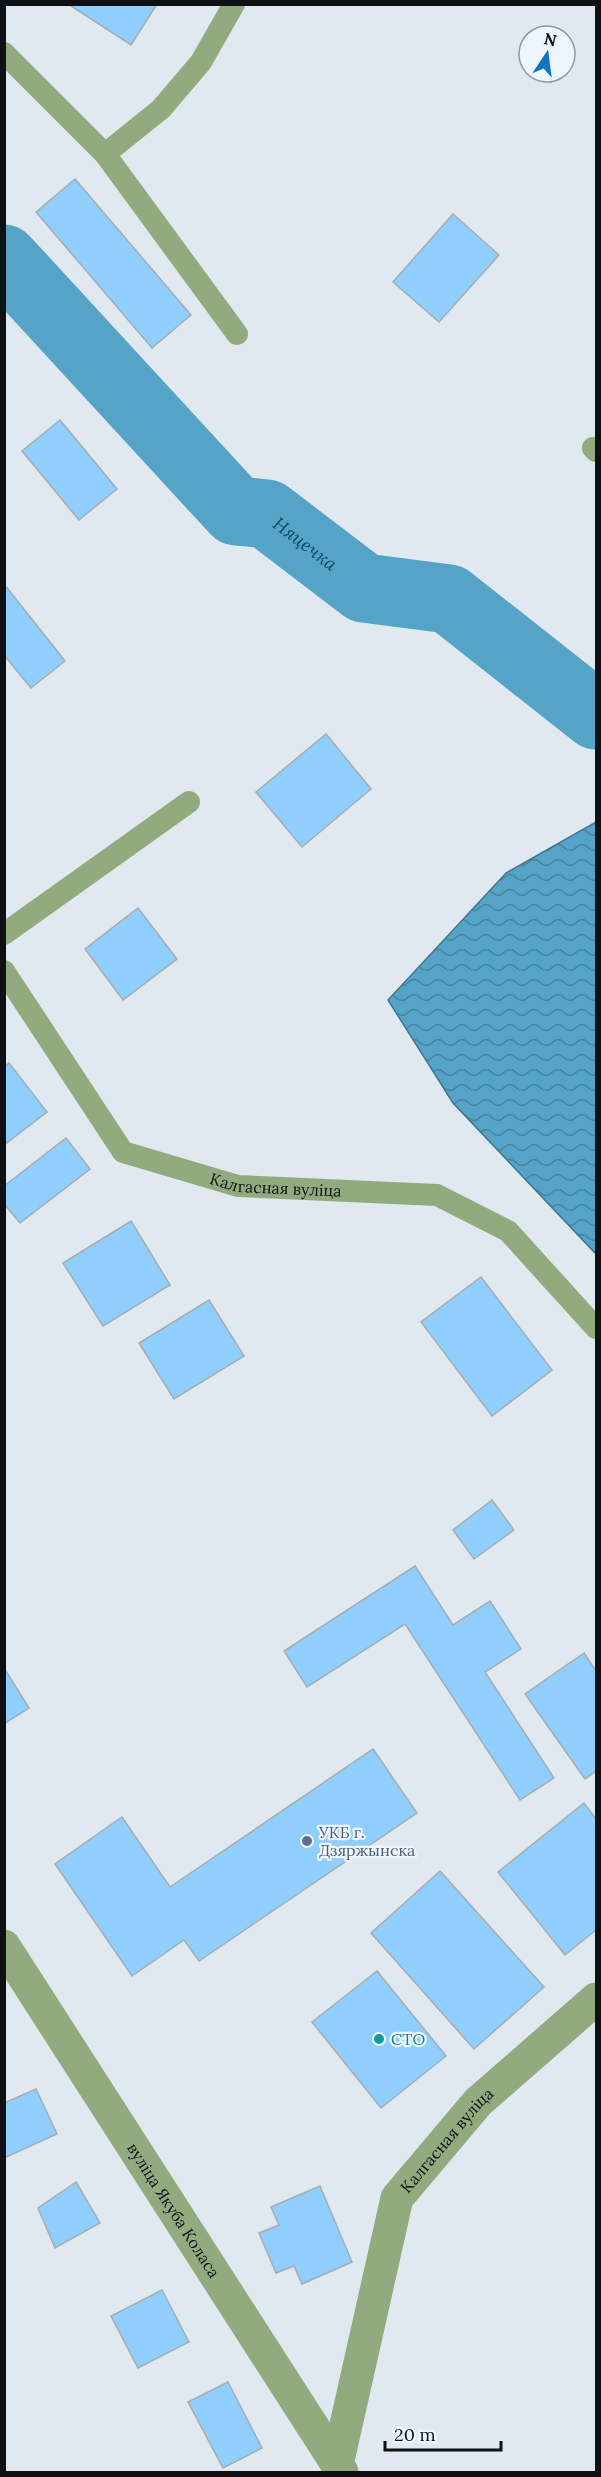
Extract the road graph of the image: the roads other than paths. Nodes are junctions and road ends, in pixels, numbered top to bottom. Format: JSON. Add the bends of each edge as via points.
{"nodes":[{"id":1,"x":234,"y":4,"type":"edge"},
{"id":2,"x":4,"y":53,"type":"edge"},
{"id":3,"x":105,"y":154,"type":"junction"},
{"id":4,"x":237,"y":334,"type":"dead end"},
{"id":5,"x":189,"y":802,"type":"dead end"},
{"id":6,"x":4,"y":934,"type":"edge"},
{"id":7,"x":4,"y":971,"type":"edge"},
{"id":8,"x":597,"y":1328,"type":"edge"},
{"id":9,"x":4,"y":1946,"type":"edge"},
{"id":10,"x":597,"y":1999,"type":"edge"},
{"id":11,"x":340,"y":2469,"type":"edge"}],
"edges":[{"from":1,"to":3,"type":"lane","via":[[201,62],[161,109]]},
{"from":2,"to":3,"type":"lane"},
{"from":3,"to":4,"type":"lane"},
{"from":5,"to":6,"type":"lane"},
{"from":7,"to":8,"type":"lane","name":"Калгасная вуліца","via":[[123,1152],[238,1186],[437,1195],[508,1231]]},
{"from":9,"to":11,"type":"street","name":"вуліца Якуба Коласа"},
{"from":10,"to":11,"type":"street","name":"Калгасная вуліца","via":[[478,2102],[397,2198]]}]}
